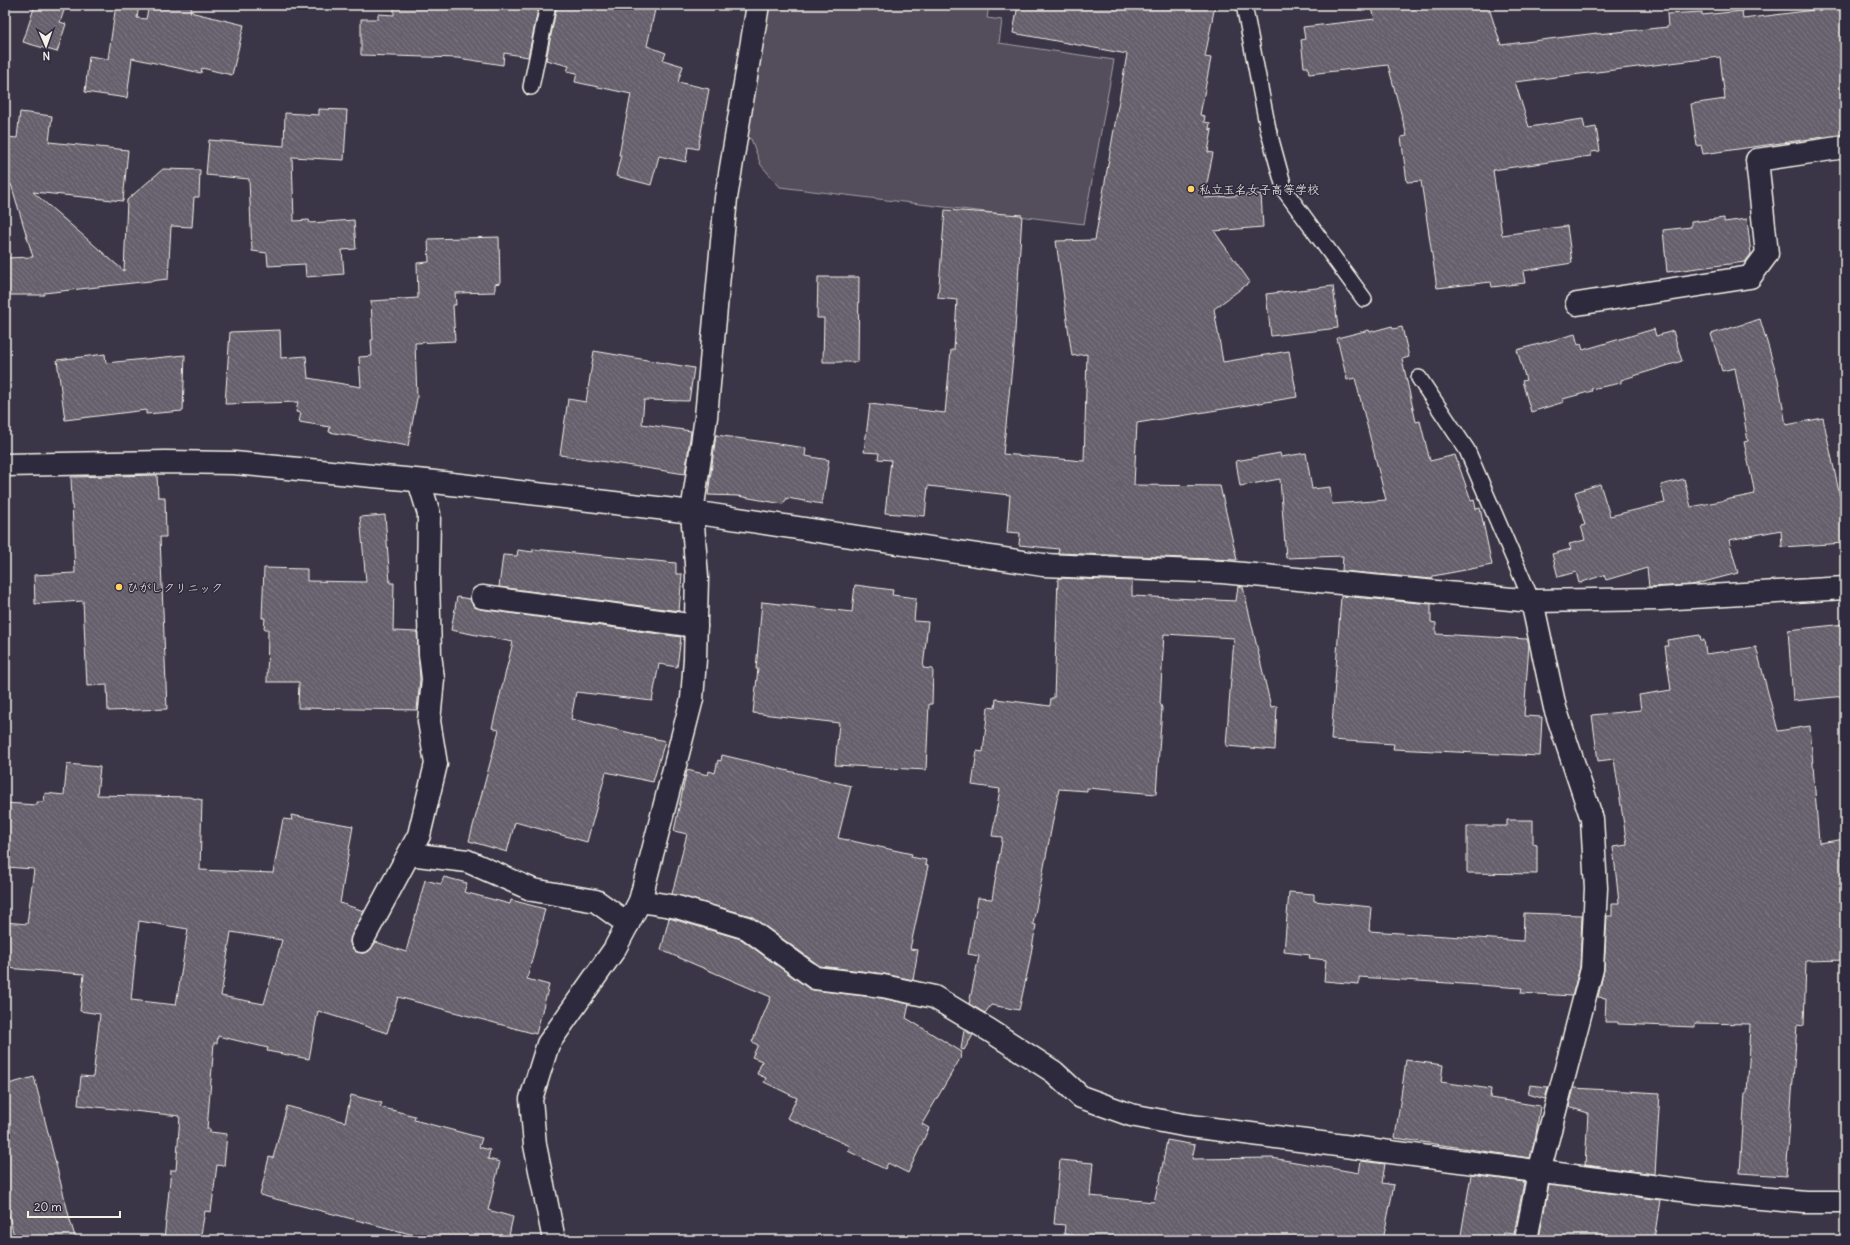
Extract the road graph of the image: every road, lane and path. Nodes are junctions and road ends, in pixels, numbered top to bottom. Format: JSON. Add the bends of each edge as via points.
{"nodes":[{"id":1,"x":548,"y":5,"type":"edge"},
{"id":2,"x":758,"y":5,"type":"edge"},
{"id":3,"x":1244,"y":5,"type":"edge"},
{"id":4,"x":532,"y":87,"type":"dead end"},
{"id":5,"x":1845,"y":148,"type":"edge"},
{"id":6,"x":1364,"y":299,"type":"dead end"},
{"id":7,"x":1577,"y":304,"type":"dead end"},
{"id":8,"x":1419,"y":378,"type":"dead end"},
{"id":9,"x":5,"y":465,"type":"edge"},
{"id":10,"x":419,"y":481,"type":"junction"},
{"id":11,"x":692,"y":512,"type":"junction"},
{"id":12,"x":1845,"y":588,"type":"edge"},
{"id":13,"x":482,"y":597,"type":"dead end"},
{"id":14,"x":1532,"y":601,"type":"junction"},
{"id":15,"x":696,"y":626,"type":"junction"},
{"id":16,"x":408,"y":854,"type":"junction"},
{"id":17,"x":640,"y":902,"type":"junction"},
{"id":18,"x":628,"y":924,"type":"junction"},
{"id":19,"x":362,"y":941,"type":"dead end"},
{"id":20,"x":1539,"y":1172,"type":"junction"},
{"id":21,"x":1845,"y":1202,"type":"edge"},
{"id":22,"x":554,"y":1240,"type":"edge"},
{"id":23,"x":1526,"y":1240,"type":"edge"}],
"edges":[{"from":1,"to":4,"type":"lane"},
{"from":2,"to":11,"type":"street","via":[[727,191],[706,418]]},
{"from":3,"to":6,"type":"lane","via":[[1268,129],[1285,191]]},
{"from":5,"to":7,"type":"street","via":[[1756,160],[1767,254],[1750,277]]},
{"from":8,"to":14,"type":"lane","via":[[1467,450]]},
{"from":9,"to":10,"type":"street","via":[[234,463]]},
{"from":10,"to":11,"type":"street"},
{"from":10,"to":16,"type":"street","via":[[429,514],[428,586],[432,679],[429,721],[436,764],[420,835]]},
{"from":11,"to":14,"type":"street","via":[[1043,565],[1222,572]]},
{"from":11,"to":15,"type":"street","via":[[697,576]]},
{"from":12,"to":14,"type":"street","via":[[1659,599]]},
{"from":13,"to":15,"type":"street"},
{"from":14,"to":20,"type":"street","via":[[1555,708],[1592,819],[1596,888],[1592,969]]},
{"from":15,"to":17,"type":"street","via":[[692,699]]},
{"from":16,"to":18,"type":"street","via":[[467,861],[533,890],[596,902]]},
{"from":16,"to":19,"type":"street"},
{"from":17,"to":18,"type":"street"},
{"from":17,"to":20,"type":"street","via":[[677,907],[747,928],[815,978],[884,986],[934,997],[1054,1072],[1081,1097],[1131,1116]]},
{"from":18,"to":22,"type":"street","via":[[614,950],[548,1044],[531,1099],[535,1146]]},
{"from":20,"to":21,"type":"street","via":[[1704,1193],[1805,1202]]},
{"from":20,"to":23,"type":"street"}]}
